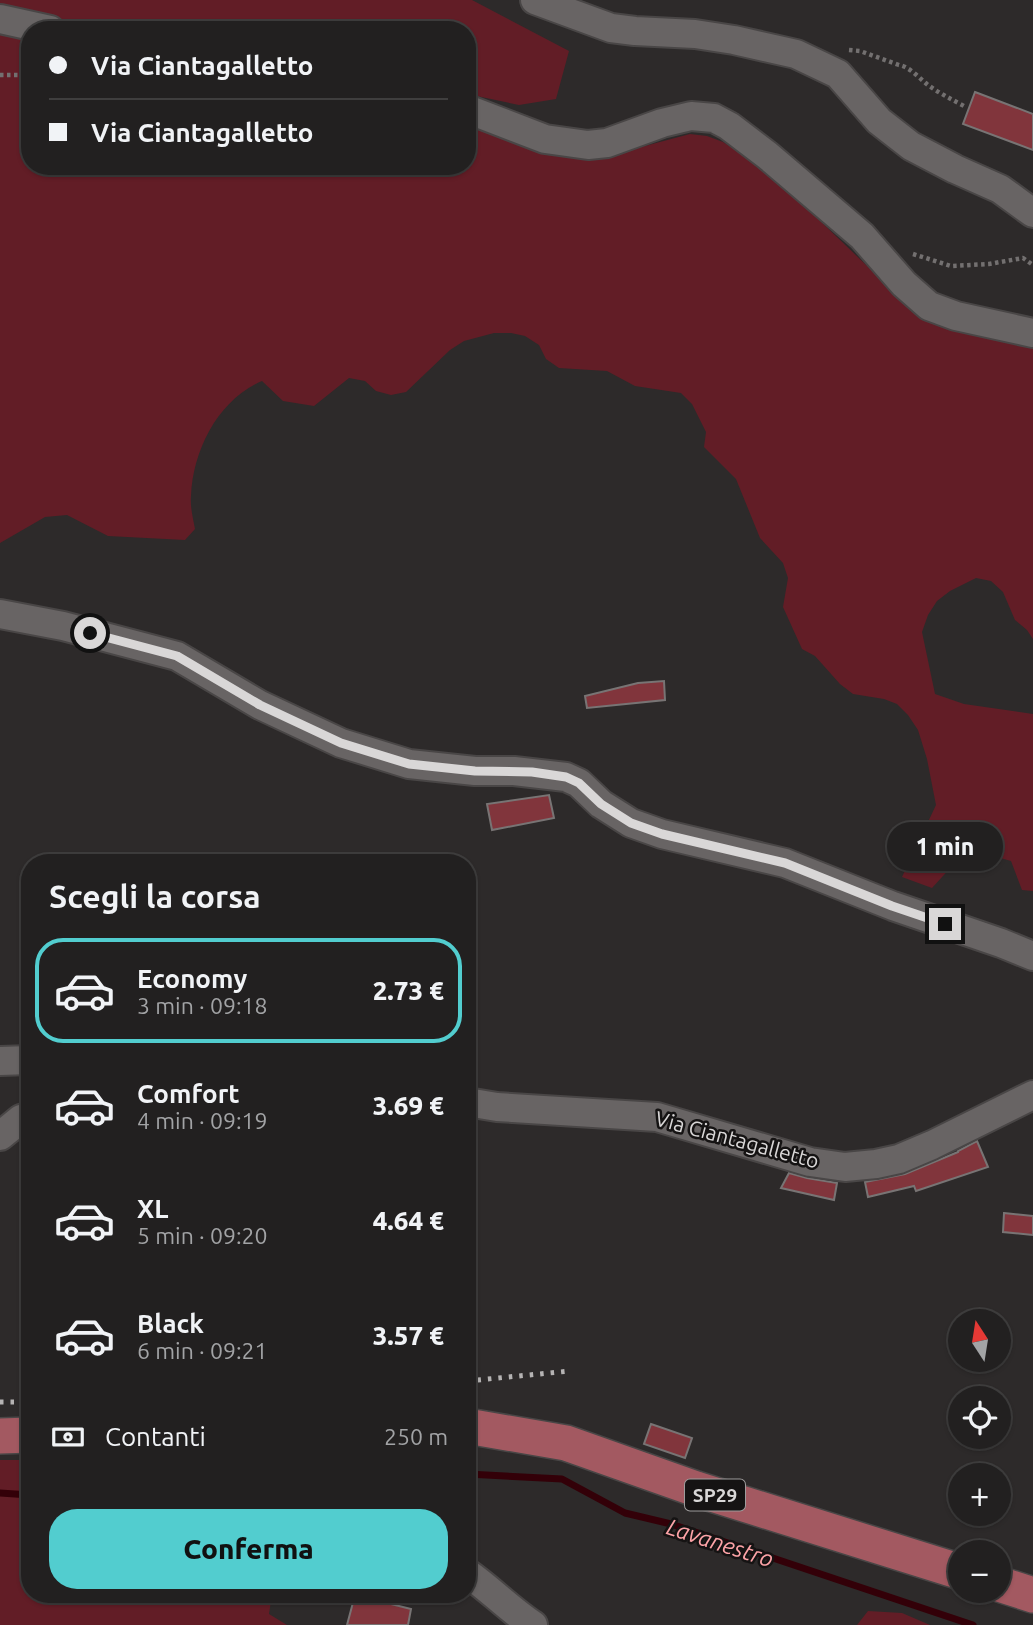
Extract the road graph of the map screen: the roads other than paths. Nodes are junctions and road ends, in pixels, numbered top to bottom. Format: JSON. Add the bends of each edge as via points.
{"nodes":[{"id":1,"x":535,"y":0,"type":"edge"},
{"id":2,"x":0,"y":19,"type":"edge"},
{"id":3,"x":21,"y":24,"type":"edge"},
{"id":4,"x":476,"y":112,"type":"edge"},
{"id":5,"x":1033,"y":213,"type":"edge"},
{"id":6,"x":1033,"y":332,"type":"edge"},
{"id":7,"x":0,"y":614,"type":"edge"},
{"id":8,"x":1033,"y":956,"type":"edge"},
{"id":9,"x":21,"y":1061,"type":"edge"},
{"id":10,"x":0,"y":1062,"type":"edge"},
{"id":11,"x":1033,"y":1095,"type":"edge"},
{"id":12,"x":476,"y":1104,"type":"edge"},
{"id":13,"x":21,"y":1119,"type":"edge"},
{"id":14,"x":0,"y":1136,"type":"edge"},
{"id":15,"x":476,"y":1428,"type":"edge"},
{"id":16,"x":21,"y":1435,"type":"edge"},
{"id":17,"x":0,"y":1436,"type":"edge"},
{"id":18,"x":948,"y":1568,"type":"edge"},
{"id":19,"x":476,"y":1579,"type":"edge"},
{"id":20,"x":1011,"y":1588,"type":"edge"},
{"id":21,"x":1033,"y":1595,"type":"edge"},
{"id":22,"x":533,"y":1625,"type":"edge"}],
"edges":[{"from":1,"to":5,"type":"street","via":[[611,28],[695,34],[796,54],[838,74],[879,121],[911,146],[1000,189]]},
{"from":2,"to":3,"type":"street"},
{"from":4,"to":6,"type":"street","via":[[545,139],[588,145],[691,116],[713,118],[744,137],[862,236],[929,306]]},
{"from":7,"to":8,"type":"street","via":[[63,625],[177,656],[260,705],[330,738],[409,764],[566,777],[631,823],[785,863]]},
{"from":9,"to":10,"type":"street"},
{"from":11,"to":12,"type":"street","name":"Via Ciantagalletto","via":[[899,1158],[845,1167],[657,1117]]},
{"from":13,"to":14,"type":"street"},
{"from":15,"to":18,"type":"main road","number":"SP29","via":[[566,1443]]},
{"from":16,"to":17,"type":"main road"},
{"from":19,"to":22,"type":"street"},
{"from":20,"to":21,"type":"main road"}]}
